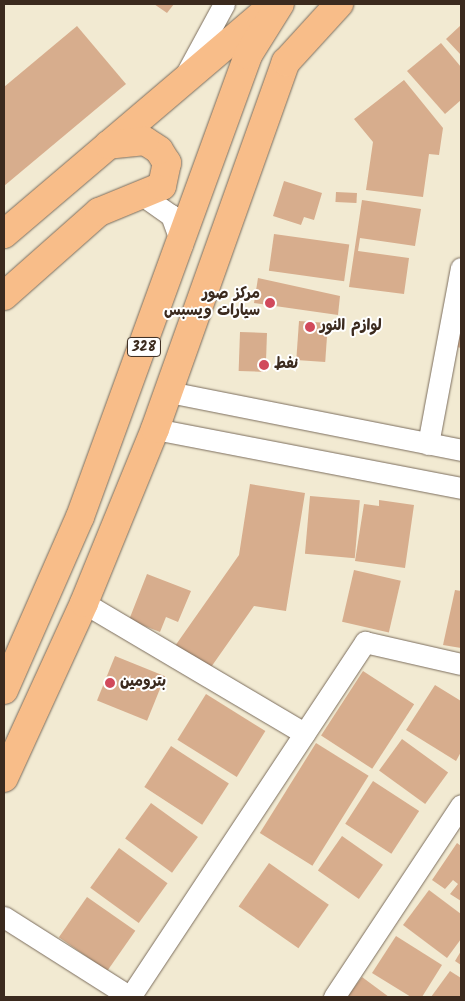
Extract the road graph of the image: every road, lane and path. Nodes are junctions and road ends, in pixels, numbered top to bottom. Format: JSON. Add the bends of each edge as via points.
{"nodes":[{"id":1,"x":224,"y":4,"type":"edge"},
{"id":2,"x":274,"y":4,"type":"edge"},
{"id":3,"x":280,"y":4,"type":"edge"},
{"id":4,"x":339,"y":4,"type":"edge"},
{"id":5,"x":182,"y":82,"type":"junction"},
{"id":6,"x":108,"y":145,"type":"junction"},
{"id":7,"x":142,"y":195,"type":"junction"},
{"id":8,"x":4,"y":234,"type":"edge"},
{"id":9,"x":182,"y":245,"type":"junction"},
{"id":10,"x":461,"y":268,"type":"edge"},
{"id":11,"x":4,"y":296,"type":"edge"},
{"id":12,"x":169,"y":392,"type":"junction"},
{"id":13,"x":155,"y":429,"type":"junction"},
{"id":14,"x":428,"y":444,"type":"junction"},
{"id":15,"x":461,"y":450,"type":"edge"},
{"id":16,"x":461,"y":488,"type":"edge"},
{"id":17,"x":84,"y":603,"type":"junction"},
{"id":18,"x":461,"y":664,"type":"edge"},
{"id":19,"x":4,"y":690,"type":"edge"},
{"id":20,"x":304,"y":733,"type":"junction"},
{"id":21,"x":4,"y":778,"type":"edge"},
{"id":22,"x":461,"y":806,"type":"edge"},
{"id":23,"x":4,"y":917,"type":"edge"},
{"id":24,"x":130,"y":997,"type":"edge"},
{"id":25,"x":334,"y":997,"type":"edge"}],
"edges":[{"from":1,"to":5,"type":"street"},
{"from":2,"to":5,"type":"main road"},
{"from":3,"to":9,"type":"main road","number":"328","via":[[248,55]]},
{"from":4,"to":12,"type":"main road","via":[[286,62]]},
{"from":5,"to":6,"type":"main road"},
{"from":6,"to":7,"type":"main road","via":[[145,141],[159,150],[168,175],[162,186]]},
{"from":6,"to":8,"type":"main road"},
{"from":7,"to":9,"type":"street","via":[[171,215]]},
{"from":7,"to":11,"type":"main road","via":[[99,212]]},
{"from":9,"to":19,"type":"main road","number":"328","via":[[80,517]]},
{"from":10,"to":14,"type":"street"},
{"from":12,"to":13,"type":"main road"},
{"from":12,"to":14,"type":"street"},
{"from":13,"to":16,"type":"street"},
{"from":13,"to":17,"type":"main road"},
{"from":14,"to":15,"type":"street"},
{"from":17,"to":20,"type":"street"},
{"from":17,"to":21,"type":"main road"},
{"from":18,"to":20,"type":"street","via":[[364,642]]},
{"from":20,"to":24,"type":"street"},
{"from":22,"to":25,"type":"street"},
{"from":23,"to":24,"type":"street"}]}
